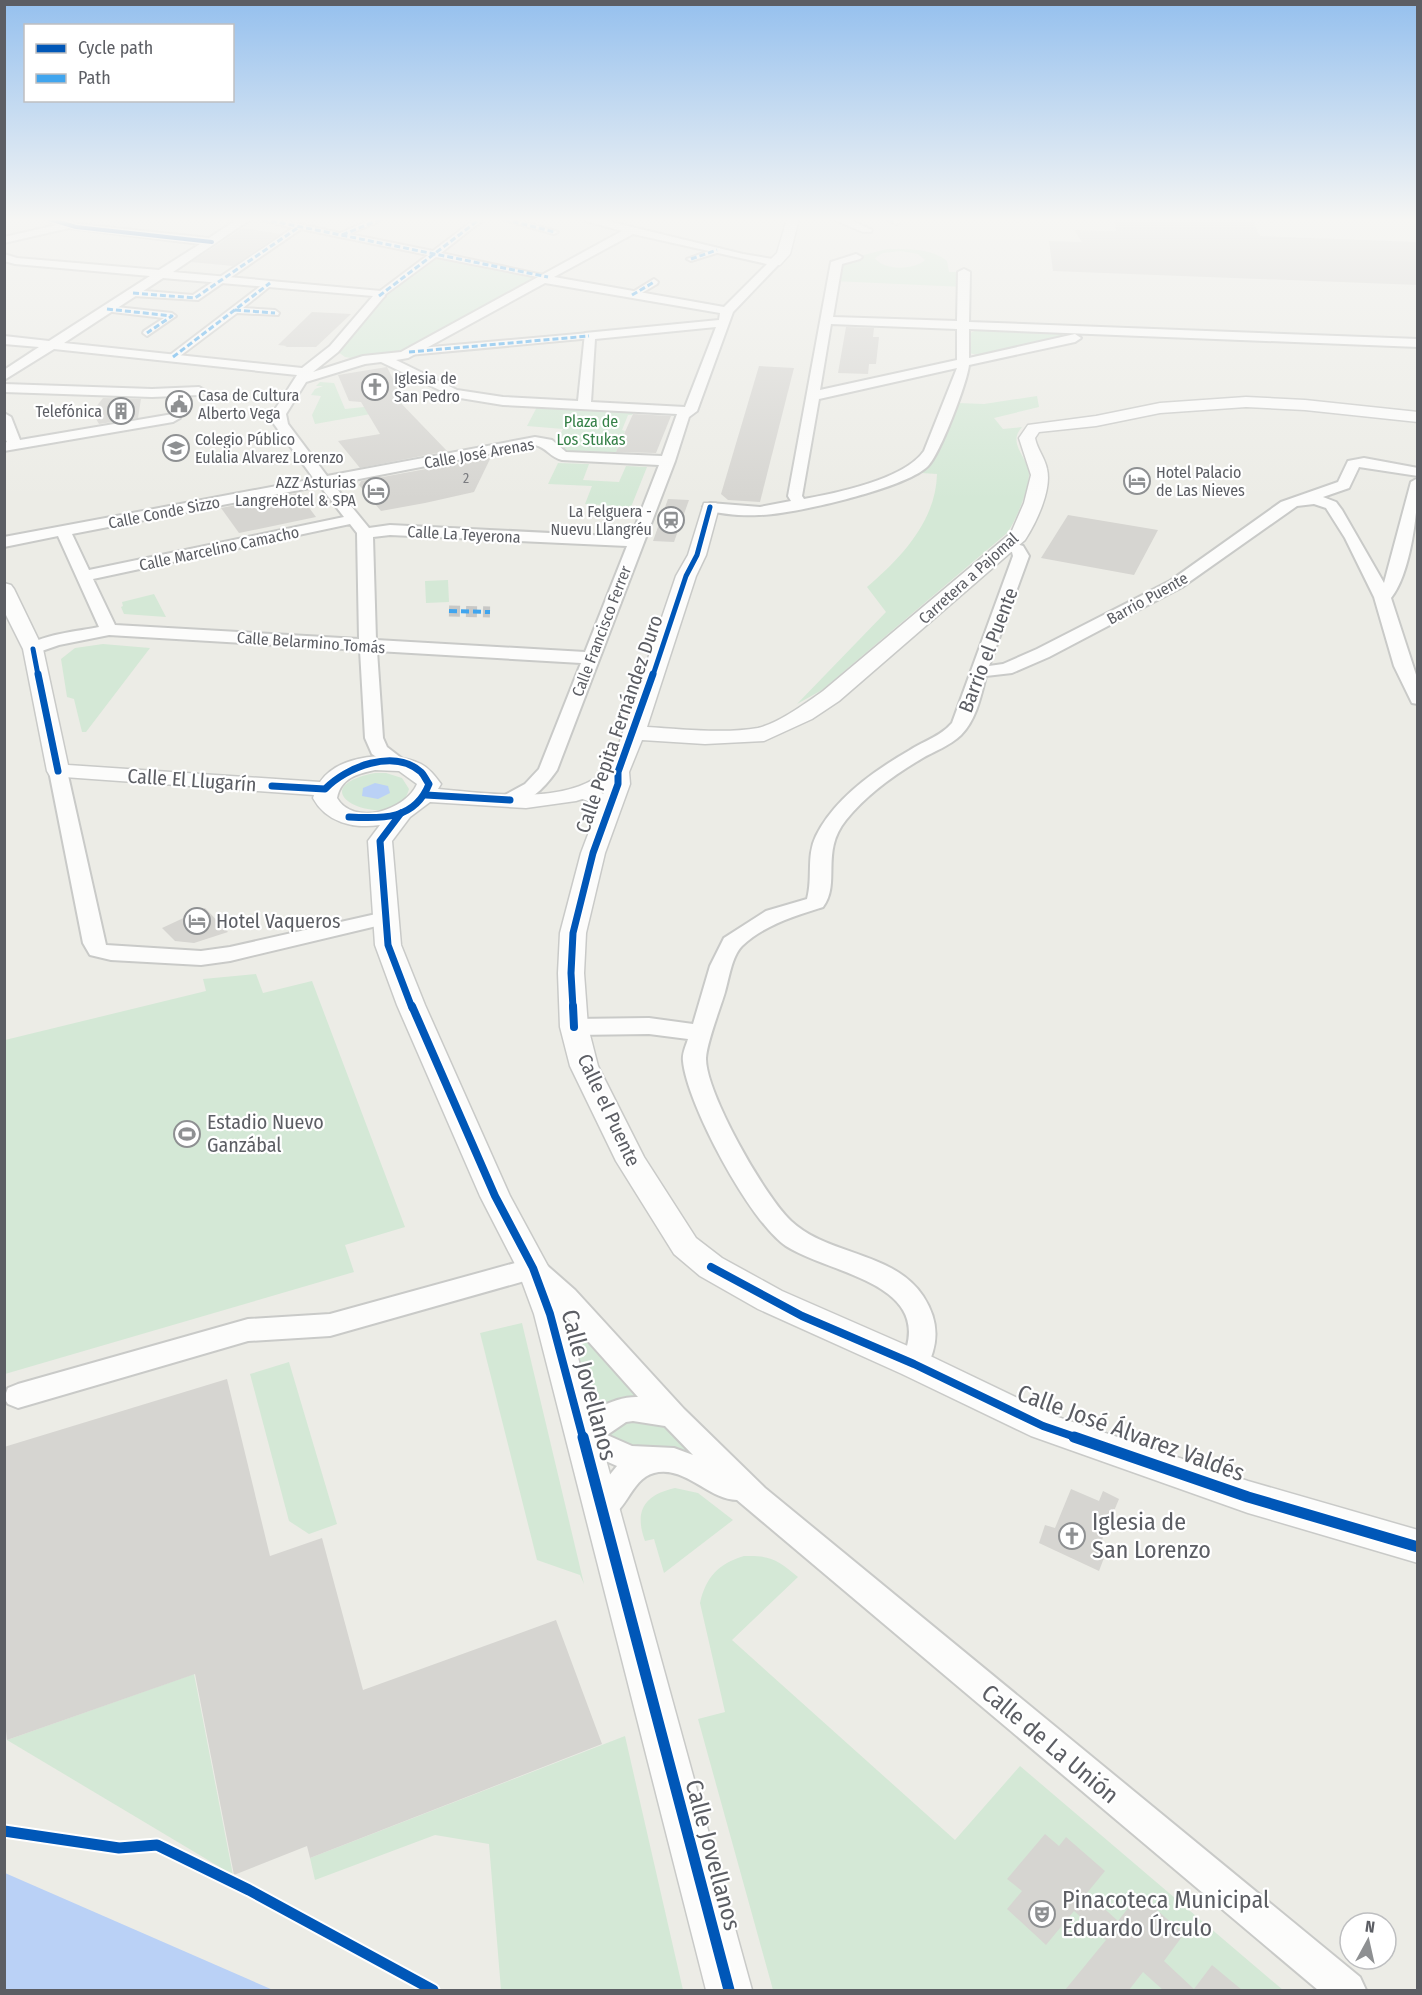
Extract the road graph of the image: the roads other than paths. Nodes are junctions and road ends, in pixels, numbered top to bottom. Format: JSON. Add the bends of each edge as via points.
{"nodes":[{"id":1,"x":102,"y":312,"type":"edge"},
{"id":2,"x":136,"y":312,"type":"edge"},
{"id":3,"x":233,"y":312,"type":"edge"},
{"id":4,"x":263,"y":312,"type":"edge"},
{"id":5,"x":365,"y":312,"type":"edge"},
{"id":6,"x":484,"y":312,"type":"edge"},
{"id":7,"x":705,"y":312,"type":"edge"},
{"id":8,"x":729,"y":312,"type":"edge"},
{"id":9,"x":827,"y":312,"type":"edge"},
{"id":10,"x":963,"y":312,"type":"edge"},
{"id":11,"x":275,"y":313,"type":"dead end"},
{"id":12,"x":725,"y":317,"type":"junction"},
{"id":13,"x":826,"y":320,"type":"junction"},
{"id":14,"x":963,"y":325,"type":"junction"},
{"id":15,"x":1106,"y":331,"type":"junction"},
{"id":16,"x":147,"y":333,"type":"dead end"},
{"id":17,"x":589,"y":336,"type":"junction"},
{"id":18,"x":4,"y":340,"type":"edge"},
{"id":19,"x":1418,"y":343,"type":"edge"},
{"id":20,"x":52,"y":345,"type":"junction"},
{"id":21,"x":334,"y":349,"type":"junction"},
{"id":22,"x":407,"y":354,"type":"junction"},
{"id":23,"x":173,"y":357,"type":"junction"},
{"id":24,"x":383,"y":358,"type":"junction"},
{"id":25,"x":363,"y":360,"type":"junction"},
{"id":26,"x":963,"y":363,"type":"junction"},
{"id":27,"x":4,"y":376,"type":"edge"},
{"id":28,"x":304,"y":376,"type":"junction"},
{"id":29,"x":4,"y":388,"type":"edge"},
{"id":30,"x":199,"y":391,"type":"dead end"},
{"id":31,"x":152,"y":393,"type":"junction"},
{"id":32,"x":813,"y":396,"type":"junction"},
{"id":33,"x":584,"y":405,"type":"junction"},
{"id":34,"x":690,"y":411,"type":"junction"},
{"id":35,"x":4,"y":417,"type":"edge"},
{"id":36,"x":1418,"y":417,"type":"edge"},
{"id":37,"x":173,"y":418,"type":"dead end"},
{"id":38,"x":149,"y":422,"type":"junction"},
{"id":39,"x":10,"y":446,"type":"edge"},
{"id":40,"x":668,"y":461,"type":"junction"},
{"id":41,"x":1418,"y":472,"type":"edge"},
{"id":42,"x":323,"y":482,"type":"junction"},
{"id":43,"x":1418,"y":482,"type":"edge"},
{"id":44,"x":1304,"y":500,"type":"junction"},
{"id":45,"x":801,"y":505,"type":"junction"},
{"id":46,"x":710,"y":512,"type":"joint"},
{"id":47,"x":354,"y":519,"type":"junction"},
{"id":48,"x":63,"y":531,"type":"junction"},
{"id":49,"x":365,"y":533,"type":"junction"},
{"id":50,"x":4,"y":542,"type":"edge"},
{"id":51,"x":635,"y":542,"type":"junction"},
{"id":52,"x":1007,"y":546,"type":"junction"},
{"id":53,"x":84,"y":576,"type":"junction"},
{"id":54,"x":4,"y":589,"type":"edge"},
{"id":55,"x":1383,"y":598,"type":"junction"},
{"id":56,"x":109,"y":630,"type":"junction"},
{"id":57,"x":369,"y":645,"type":"junction"},
{"id":58,"x":33,"y":649,"type":"junction"},
{"id":59,"x":591,"y":658,"type":"junction"},
{"id":60,"x":978,"y":672,"type":"junction"},
{"id":61,"x":1418,"y":699,"type":"edge"},
{"id":62,"x":634,"y":734,"type":"junction"},
{"id":63,"x":374,"y":738,"type":"junction"},
{"id":64,"x":400,"y":764,"type":"junction"},
{"id":65,"x":348,"y":770,"type":"junction"},
{"id":66,"x":618,"y":772,"type":"junction"},
{"id":67,"x":61,"y":782,"type":"junction"},
{"id":68,"x":326,"y":789,"type":"junction"},
{"id":69,"x":584,"y":793,"type":"junction"},
{"id":70,"x":426,"y":795,"type":"junction"},
{"id":71,"x":510,"y":800,"type":"junction"},
{"id":72,"x":610,"y":806,"type":"junction"},
{"id":73,"x":401,"y":813,"type":"junction"},
{"id":74,"x":349,"y":817,"type":"junction"},
{"id":75,"x":380,"y":841,"type":"junction"},
{"id":76,"x":385,"y":918,"type":"junction"},
{"id":77,"x":574,"y":1027,"type":"junction"},
{"id":78,"x":702,"y":1032,"type":"junction"},
{"id":79,"x":533,"y":1268,"type":"junction"},
{"id":80,"x":711,"y":1268,"type":"joint"},
{"id":81,"x":914,"y":1364,"type":"junction"},
{"id":82,"x":18,"y":1396,"type":"dead end"},
{"id":83,"x":674,"y":1417,"type":"junction"},
{"id":84,"x":582,"y":1437,"type":"junction"},
{"id":85,"x":657,"y":1459,"type":"junction"},
{"id":86,"x":753,"y":1497,"type":"junction"},
{"id":87,"x":601,"y":1509,"type":"junction"},
{"id":88,"x":1418,"y":1546,"type":"edge"},
{"id":89,"x":729,"y":1990,"type":"edge"},
{"id":90,"x":1347,"y":1990,"type":"edge"}],
"edges":[{"from":1,"to":20,"type":"street"},
{"from":2,"to":16,"type":"street","via":[[172,316]]},
{"from":3,"to":23,"type":"street"},
{"from":4,"to":11,"type":"street"},
{"from":5,"to":21,"type":"street"},
{"from":6,"to":22,"type":"street"},
{"from":7,"to":12,"type":"street"},
{"from":8,"to":12,"type":"street","name":"Calle Francisco Ferrer"},
{"from":9,"to":13,"type":"street"},
{"from":10,"to":14,"type":"street"},
{"from":12,"to":17,"type":"street"},
{"from":12,"to":34,"type":"street","name":"Calle Francisco Ferrer"},
{"from":13,"to":14,"type":"street"},
{"from":13,"to":32,"type":"street"},
{"from":14,"to":15,"type":"street"},
{"from":14,"to":26,"type":"street"},
{"from":15,"to":19,"type":"street"},
{"from":15,"to":26,"type":"street"},
{"from":17,"to":22,"type":"street"},
{"from":17,"to":33,"type":"street"},
{"from":18,"to":20,"type":"street"},
{"from":20,"to":23,"type":"street"},
{"from":20,"to":27,"type":"street"},
{"from":21,"to":25,"type":"street","via":[[345,357]]},
{"from":21,"to":28,"type":"street"},
{"from":22,"to":24,"type":"street"},
{"from":23,"to":28,"type":"street"},
{"from":24,"to":25,"type":"street"},
{"from":24,"to":33,"type":"street","via":[[454,393],[504,401]]},
{"from":25,"to":28,"type":"street"},
{"from":26,"to":32,"type":"street"},
{"from":26,"to":45,"type":"street","via":[[923,463],[878,484]]},
{"from":28,"to":42,"type":"street","via":[[279,414],[281,424]]},
{"from":29,"to":31,"type":"street"},
{"from":30,"to":31,"type":"street"},
{"from":31,"to":38,"type":"street"},
{"from":32,"to":45,"type":"street","via":[[795,495]]},
{"from":33,"to":34,"type":"street"},
{"from":34,"to":40,"type":"street","name":"Calle Francisco Ferrer","via":[[683,416]]},
{"from":35,"to":39,"type":"street"},
{"from":36,"to":52,"type":"street","name":"Carretera a Pajomal","via":[[1246,402],[1160,408],[1034,428],[1027,438],[1040,475],[1026,525]]},
{"from":37,"to":38,"type":"street"},
{"from":38,"to":39,"type":"street"},
{"from":40,"to":42,"type":"street","name":"Calle José Arenas","via":[[562,456],[547,444],[527,442]]},
{"from":40,"to":51,"type":"street","name":"Calle Francisco Ferrer"},
{"from":41,"to":44,"type":"street","name":"Barrio Puente","via":[[1364,462],[1353,464],[1344,485]]},
{"from":42,"to":47,"type":"street"},
{"from":42,"to":48,"type":"street","name":"Calle Conde Sizzo"},
{"from":43,"to":55,"type":"street","via":[[1390,588]]},
{"from":44,"to":55,"type":"street","via":[[1322,501],[1336,511]]},
{"from":44,"to":60,"type":"street","name":"Barrio Puente","via":[[1286,505],[1176,584],[1043,653],[1006,669]]},
{"from":45,"to":46,"type":"street"},
{"from":46,"to":62,"type":"street","name":"Calle Pepita Fernández Duro"},
{"from":47,"to":49,"type":"street"},
{"from":47,"to":53,"type":"street","name":"Calle Marcelino Camacho"},
{"from":48,"to":50,"type":"street","name":"Calle Conde Sizzo"},
{"from":48,"to":53,"type":"street"},
{"from":49,"to":51,"type":"street","name":"Calle La Teyerona","via":[[390,530]]},
{"from":49,"to":57,"type":"street"},
{"from":51,"to":59,"type":"street","name":"Calle Francisco Ferrer"},
{"from":52,"to":60,"type":"street","name":"Barrio el Puente","via":[[1018,549],[1021,556]]},
{"from":52,"to":62,"type":"street","name":"Carretera a Pajomal","via":[[831,696],[804,714],[764,734]]},
{"from":53,"to":56,"type":"street"},
{"from":54,"to":58,"type":"street"},
{"from":55,"to":61,"type":"street"},
{"from":56,"to":57,"type":"street","name":"Calle Belarmino Tomás"},
{"from":56,"to":58,"type":"street","name":"Calle Belarmino Tomás"},
{"from":57,"to":59,"type":"street","name":"Calle Belarmino Tomás"},
{"from":57,"to":63,"type":"street"},
{"from":58,"to":67,"type":"street"},
{"from":59,"to":71,"type":"street","name":"Calle Francisco Ferrer","via":[[548,770],[538,785]]},
{"from":60,"to":78,"type":"street","name":"Barrio el Puente","via":[[956,730],[889,772],[846,807],[831,826],[821,845],[816,903],[774,916],[732,944],[721,966]]},
{"from":62,"to":66,"type":"street","name":"Calle Pepita Fernández Duro"},
{"from":63,"to":64,"type":"street","via":[[379,750]]},
{"from":63,"to":65,"type":"street","via":[[369,750]]},
{"from":64,"to":65,"type":"street","via":[[375,763]]},
{"from":64,"to":70,"type":"street","via":[[421,772],[429,784]]},
{"from":65,"to":68,"type":"street","via":[[333,778]]},
{"from":66,"to":69,"type":"street"},
{"from":66,"to":72,"type":"street","name":"Calle Pepita Fernández Duro"},
{"from":67,"to":68,"type":"street","name":"Calle El Llugarín"},
{"from":67,"to":76,"type":"street","via":[[98,950],[201,958]]},
{"from":68,"to":74,"type":"street","via":[[325,798],[334,810]]},
{"from":69,"to":71,"type":"street","via":[[550,800]]},
{"from":69,"to":72,"type":"street"},
{"from":70,"to":71,"type":"street"},
{"from":70,"to":73,"type":"street","via":[[417,806]]},
{"from":72,"to":77,"type":"street","name":"Calle Pepita Fernández Duro","via":[[593,853],[573,933]]},
{"from":73,"to":74,"type":"street","via":[[380,819]]},
{"from":73,"to":75,"type":"street"},
{"from":74,"to":75,"type":"street"},
{"from":75,"to":76,"type":"street","name":"Calle Jovellanos"},
{"from":76,"to":79,"type":"street","name":"Calle Jovellanos","via":[[388,945],[411,1005],[495,1196]]},
{"from":77,"to":78,"type":"street","name":"Calle el Puente","via":[[649,1026]]},
{"from":77,"to":80,"type":"street","name":"Calle el Puente","via":[[584,1066],[631,1161],[685,1246]]},
{"from":78,"to":81,"type":"street","via":[[694,1061],[709,1103],[727,1147],[769,1213],[795,1239],[864,1268],[900,1289],[918,1313],[924,1335],[922,1352]]},
{"from":79,"to":82,"type":"street","via":[[330,1325],[248,1330]]},
{"from":79,"to":83,"type":"street","name":"Calle de La Unión","via":[[566,1297]]},
{"from":79,"to":84,"type":"street","name":"Calle Jovellanos","via":[[550,1314]]},
{"from":80,"to":81,"type":"street","name":"Calle José Álvarez Valdés","via":[[802,1316]]},
{"from":81,"to":88,"type":"street","name":"Calle José Álvarez Valdés","via":[[1043,1426],[1248,1497]]},
{"from":83,"to":84,"type":"street","name":"Calle de La Unión","via":[[643,1407],[622,1409]]},
{"from":83,"to":86,"type":"street","name":"Calle de La Unión"},
{"from":84,"to":85,"type":"street","name":"Calle de La Unión","via":[[630,1458]]},
{"from":84,"to":87,"type":"street","name":"Calle Jovellanos"},
{"from":85,"to":86,"type":"street","name":"Calle de La Unión","via":[[699,1470]]},
{"from":85,"to":87,"type":"street","via":[[633,1468]]},
{"from":86,"to":90,"type":"street","name":"Calle de La Unión"},
{"from":87,"to":89,"type":"street","name":"Calle Jovellanos"}]}
